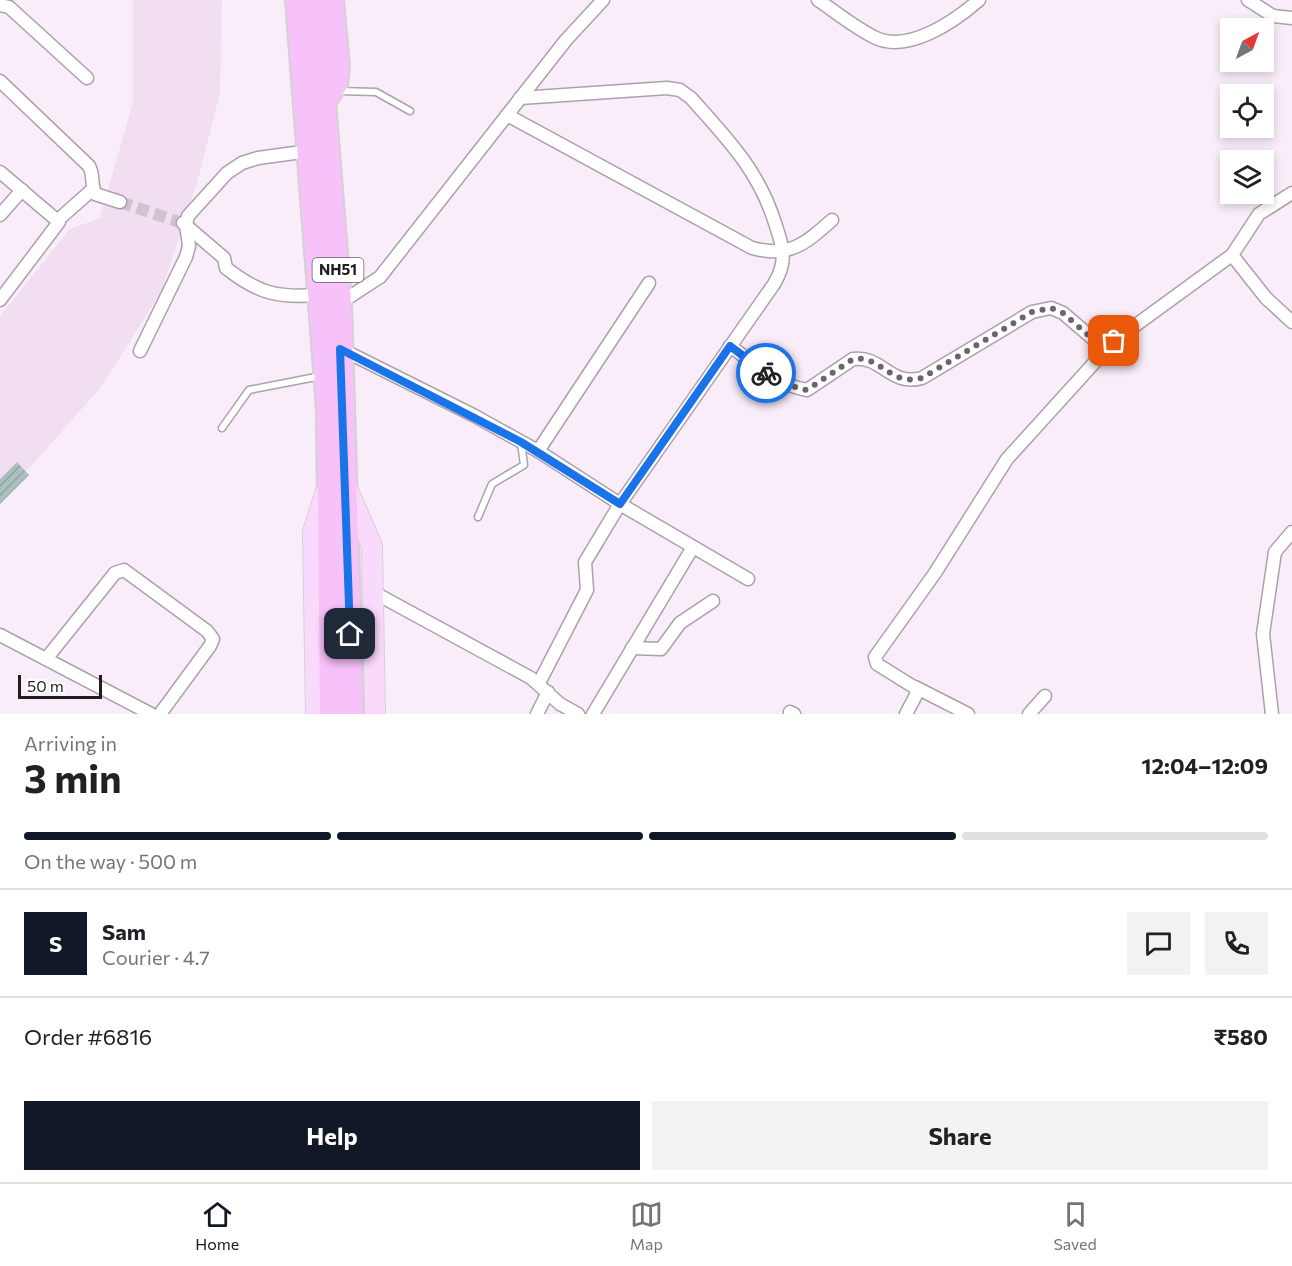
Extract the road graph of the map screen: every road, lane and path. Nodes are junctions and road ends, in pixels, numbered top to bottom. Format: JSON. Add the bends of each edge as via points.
{"nodes":[{"id":1,"x":316,"y":0,"type":"edge"},
{"id":2,"x":332,"y":0,"type":"edge"},
{"id":3,"x":603,"y":0,"type":"edge"},
{"id":4,"x":818,"y":0,"type":"edge"},
{"id":5,"x":979,"y":0,"type":"edge"},
{"id":6,"x":1248,"y":0,"type":"edge"},
{"id":7,"x":0,"y":5,"type":"edge"},
{"id":8,"x":295,"y":6,"type":"edge"},
{"id":9,"x":1292,"y":18,"type":"edge"},
{"id":10,"x":87,"y":78,"type":"dead end"},
{"id":11,"x":0,"y":81,"type":"edge"},
{"id":12,"x":328,"y":97,"type":"junction"},
{"id":13,"x":520,"y":98,"type":"junction"},
{"id":14,"x":410,"y":111,"type":"dead end"},
{"id":15,"x":507,"y":115,"type":"junction"},
{"id":16,"x":309,"y":151,"type":"junction"},
{"id":17,"x":0,"y":172,"type":"edge"},
{"id":18,"x":93,"y":189,"type":"junction"},
{"id":19,"x":22,"y":190,"type":"junction"},
{"id":20,"x":1292,"y":193,"type":"edge"},
{"id":21,"x":120,"y":202,"type":"tunnel mouth"},
{"id":22,"x":0,"y":216,"type":"edge"},
{"id":23,"x":58,"y":220,"type":"junction"},
{"id":24,"x":832,"y":220,"type":"dead end"},
{"id":25,"x":184,"y":224,"type":"junction"},
{"id":26,"x":784,"y":251,"type":"junction"},
{"id":27,"x":1232,"y":255,"type":"junction"},
{"id":28,"x":649,"y":283,"type":"dead end"},
{"id":29,"x":319,"y":295,"type":"junction"},
{"id":30,"x":0,"y":300,"type":"edge"},
{"id":31,"x":340,"y":303,"type":"junction"},
{"id":32,"x":1292,"y":322,"type":"edge"},
{"id":33,"x":730,"y":346,"type":"junction"},
{"id":34,"x":340,"y":349,"type":"junction"},
{"id":35,"x":1105,"y":350,"type":"junction"},
{"id":36,"x":140,"y":351,"type":"dead end"},
{"id":37,"x":325,"y":375,"type":"junction"},
{"id":38,"x":222,"y":428,"type":"dead end"},
{"id":39,"x":521,"y":442,"type":"junction"},
{"id":40,"x":538,"y":451,"type":"junction"},
{"id":41,"x":337,"y":483,"type":"junction"},
{"id":42,"x":620,"y":504,"type":"junction"},
{"id":43,"x":478,"y":517,"type":"dead end"},
{"id":44,"x":1292,"y":532,"type":"edge"},
{"id":45,"x":338,"y":540,"type":"junction"},
{"id":46,"x":693,"y":547,"type":"junction"},
{"id":47,"x":748,"y":579,"type":"dead end"},
{"id":48,"x":373,"y":592,"type":"junction"},
{"id":49,"x":713,"y":601,"type":"dead end"},
{"id":50,"x":0,"y":635,"type":"edge"},
{"id":51,"x":632,"y":648,"type":"junction"},
{"id":52,"x":46,"y":659,"type":"junction"},
{"id":53,"x":538,"y":683,"type":"junction"},
{"id":54,"x":915,"y":687,"type":"junction"},
{"id":55,"x":548,"y":692,"type":"junction"},
{"id":56,"x":1045,"y":696,"type":"dead end"},
{"id":57,"x":148,"y":713,"type":"edge"},
{"id":58,"x":160,"y":714,"type":"edge"},
{"id":59,"x":316,"y":714,"type":"edge"},
{"id":60,"x":331,"y":714,"type":"edge"},
{"id":61,"x":352,"y":714,"type":"edge"},
{"id":62,"x":375,"y":714,"type":"edge"},
{"id":63,"x":537,"y":714,"type":"edge"},
{"id":64,"x":578,"y":714,"type":"edge"},
{"id":65,"x":593,"y":714,"type":"edge"},
{"id":66,"x":906,"y":714,"type":"edge"},
{"id":67,"x":968,"y":714,"type":"edge"},
{"id":68,"x":1029,"y":714,"type":"edge"},
{"id":69,"x":1272,"y":714,"type":"edge"}],
"edges":[{"from":1,"to":12,"type":"highway","number":"NH51"},
{"from":2,"to":12,"type":"highway","via":[[338,66],[336,84]]},
{"from":3,"to":13,"type":"street"},
{"from":4,"to":5,"type":"street","via":[[876,38],[899,42],[913,40],[954,20]]},
{"from":6,"to":9,"type":"street","via":[[1273,16]]},
{"from":7,"to":10,"type":"street","via":[[9,7]]},
{"from":8,"to":16,"type":"highway","number":"NH51"},
{"from":11,"to":18,"type":"street","via":[[89,166]]},
{"from":12,"to":14,"type":"lane","via":[[376,92]]},
{"from":12,"to":31,"type":"highway","number":"NH51"},
{"from":13,"to":15,"type":"street"},
{"from":13,"to":26,"type":"street","via":[[667,87],[680,90],[754,173],[769,202]]},
{"from":15,"to":26,"type":"street","via":[[742,244]]},
{"from":15,"to":31,"type":"street","via":[[380,278]]},
{"from":16,"to":25,"type":"street","via":[[243,163],[227,173],[194,207]]},
{"from":16,"to":29,"type":"highway","number":"NH51"},
{"from":17,"to":19,"type":"street"},
{"from":18,"to":21,"type":"street","via":[[99,196]]},
{"from":18,"to":23,"type":"street"},
{"from":19,"to":22,"type":"street"},
{"from":19,"to":23,"type":"street"},
{"from":20,"to":27,"type":"street","via":[[1259,214]]},
{"from":23,"to":30,"type":"street","via":[[58,226]]},
{"from":24,"to":26,"type":"street","via":[[806,242]]},
{"from":25,"to":29,"type":"street","via":[[224,258],[226,268],[247,283],[283,297]]},
{"from":25,"to":36,"type":"street","via":[[189,246],[186,257]]},
{"from":26,"to":33,"type":"street","via":[[776,280]]},
{"from":27,"to":32,"type":"street","via":[[1266,298]]},
{"from":27,"to":35,"type":"street"},
{"from":28,"to":40,"type":"street"},
{"from":29,"to":37,"type":"highway","number":"NH51"},
{"from":31,"to":34,"type":"highway","number":"NH51"},
{"from":33,"to":35,"type":"street","via":[[779,382],[807,390],[853,359],[861,358],[900,378],[922,378],[1032,312],[1051,308],[1063,313]]},
{"from":33,"to":42,"type":"street"},
{"from":34,"to":39,"type":"street"},
{"from":34,"to":41,"type":"highway","number":"NH51"},
{"from":35,"to":54,"type":"street","via":[[1001,466],[935,573],[875,657],[877,664]]},
{"from":37,"to":38,"type":"lane","via":[[249,390]]},
{"from":37,"to":41,"type":"highway","number":"NH51"},
{"from":39,"to":40,"type":"street"},
{"from":39,"to":43,"type":"lane","via":[[524,465],[492,484]]},
{"from":40,"to":42,"type":"street"},
{"from":41,"to":45,"type":"highway","number":"NH51"},
{"from":41,"to":48,"type":"main road","via":[[372,546]]},
{"from":41,"to":59,"type":"main road","via":[[313,532]]},
{"from":42,"to":46,"type":"street"},
{"from":42,"to":53,"type":"street","via":[[585,562],[587,590]]},
{"from":44,"to":69,"type":"street","via":[[1275,552],[1263,634]]},
{"from":45,"to":60,"type":"highway","number":"NH51"},
{"from":45,"to":61,"type":"highway","number":"NH51"},
{"from":46,"to":47,"type":"street"},
{"from":46,"to":51,"type":"street"},
{"from":48,"to":53,"type":"street"},
{"from":48,"to":62,"type":"main road"},
{"from":49,"to":51,"type":"street","via":[[683,621],[661,649]]},
{"from":50,"to":52,"type":"street"},
{"from":51,"to":65,"type":"street"},
{"from":52,"to":57,"type":"street"},
{"from":52,"to":58,"type":"street","via":[[115,573],[124,570],[213,639]]},
{"from":53,"to":55,"type":"street"},
{"from":54,"to":66,"type":"street","via":[[916,695]]},
{"from":54,"to":67,"type":"street"},
{"from":55,"to":63,"type":"street"},
{"from":55,"to":64,"type":"street"},
{"from":56,"to":68,"type":"street"}]}
